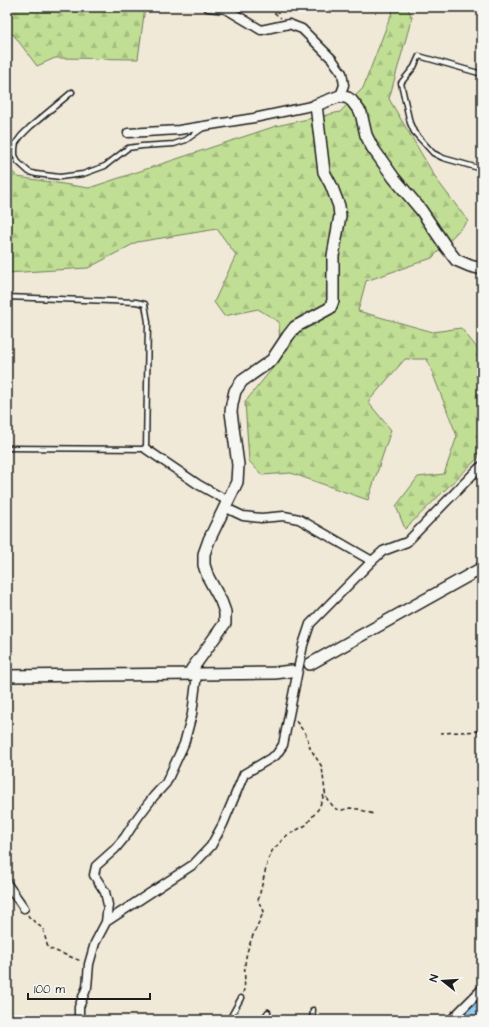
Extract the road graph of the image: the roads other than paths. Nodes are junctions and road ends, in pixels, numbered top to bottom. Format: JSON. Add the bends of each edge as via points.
{"nodes":[{"id":1,"x":208,"y":7,"type":"edge"},
{"id":2,"x":482,"y":74,"type":"edge"},
{"id":3,"x":72,"y":92,"type":"dead end"},
{"id":4,"x":340,"y":96,"type":"junction"},
{"id":5,"x":316,"y":105,"type":"junction"},
{"id":6,"x":207,"y":125,"type":"junction"},
{"id":7,"x":128,"y":133,"type":"dead end"},
{"id":8,"x":482,"y":169,"type":"edge"},
{"id":9,"x":480,"y":268,"type":"edge"},
{"id":10,"x":7,"y":297,"type":"edge"},
{"id":11,"x":7,"y":448,"type":"edge"},
{"id":12,"x":146,"y":449,"type":"junction"},
{"id":13,"x":482,"y":466,"type":"edge"},
{"id":14,"x":226,"y":504,"type":"junction"},
{"id":15,"x":372,"y":561,"type":"junction"},
{"id":16,"x":482,"y":568,"type":"edge"},
{"id":17,"x":310,"y":664,"type":"dead end"},
{"id":18,"x":291,"y":671,"type":"dead end"},
{"id":19,"x":193,"y":674,"type":"junction"},
{"id":20,"x":7,"y":676,"type":"edge"},
{"id":21,"x":7,"y":884,"type":"edge"},
{"id":22,"x":24,"y":908,"type":"road end"},
{"id":23,"x":106,"y":922,"type":"junction"},
{"id":24,"x":482,"y":989,"type":"edge"},
{"id":25,"x":241,"y":998,"type":"road end"},
{"id":26,"x":313,"y":1010,"type":"dead end"},
{"id":27,"x":268,"y":1012,"type":"dead end"},
{"id":28,"x":79,"y":1020,"type":"edge"},
{"id":29,"x":225,"y":1020,"type":"edge"},
{"id":30,"x":262,"y":1020,"type":"edge"},
{"id":31,"x":312,"y":1020,"type":"edge"},
{"id":32,"x":451,"y":1020,"type":"edge"}],
"edges":[{"from":1,"to":4,"type":"street","via":[[226,9],[261,30],[289,24],[302,30],[332,59],[342,73],[344,85]]},
{"from":2,"to":8,"type":"lane","via":[[419,56],[401,83],[414,132],[433,153]]},
{"from":3,"to":6,"type":"lane","via":[[30,127],[16,143],[15,155],[18,162],[29,172],[60,177],[83,174],[105,166],[128,148],[174,144],[186,140]]},
{"from":4,"to":5,"type":"street"},
{"from":4,"to":9,"type":"street","via":[[352,101],[361,113],[366,135],[372,147],[456,260]]},
{"from":5,"to":6,"type":"street"},
{"from":5,"to":14,"type":"street","via":[[324,172],[339,206],[340,216],[333,256],[333,301],[330,308],[296,327],[272,360],[242,381],[235,391],[231,412],[238,474],[237,482]]},
{"from":6,"to":7,"type":"street","via":[[179,130]]},
{"from":10,"to":12,"type":"lane","via":[[144,304],[148,322]]},
{"from":11,"to":12,"type":"lane"},
{"from":12,"to":14,"type":"street"},
{"from":13,"to":15,"type":"street","via":[[407,542],[383,550]]},
{"from":14,"to":15,"type":"street","via":[[243,516],[284,516],[299,519]]},
{"from":14,"to":19,"type":"street","via":[[204,554],[204,565],[225,612],[225,623],[192,669]]},
{"from":15,"to":23,"type":"street","via":[[310,624],[303,645],[283,745],[276,755],[244,774],[211,846],[194,864]]},
{"from":16,"to":17,"type":"street"},
{"from":18,"to":19,"type":"street"},
{"from":19,"to":20,"type":"street"},
{"from":19,"to":23,"type":"street","via":[[192,714],[184,744],[166,783],[116,849],[96,866],[94,875],[105,892],[108,905]]},
{"from":21,"to":22,"type":"street"},
{"from":23,"to":28,"type":"street","via":[[95,943],[89,964],[87,987],[79,1007]]},
{"from":24,"to":32,"type":"street"},
{"from":25,"to":29,"type":"lane","via":[[230,1018]]},
{"from":26,"to":31,"type":"lane"},
{"from":27,"to":30,"type":"lane"}]}
